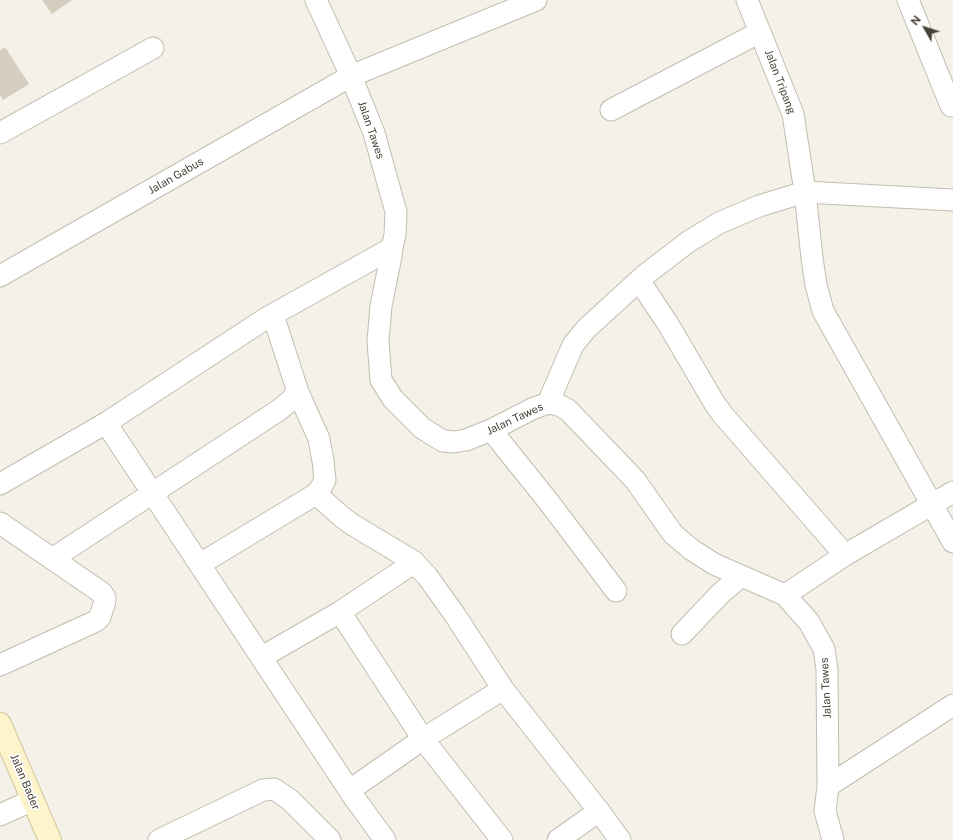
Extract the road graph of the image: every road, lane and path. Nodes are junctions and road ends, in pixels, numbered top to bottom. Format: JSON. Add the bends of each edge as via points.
{"nodes":[{"id":1,"x":316,"y":0,"type":"edge"},
{"id":2,"x":536,"y":0,"type":"edge"},
{"id":3,"x":747,"y":0,"type":"edge"},
{"id":4,"x":908,"y":0,"type":"edge"},
{"id":5,"x":760,"y":32,"type":"junction"},
{"id":6,"x":153,"y":48,"type":"dead end"},
{"id":7,"x":351,"y":76,"type":"junction"},
{"id":8,"x":951,"y":106,"type":"dead end"},
{"id":9,"x":611,"y":110,"type":"dead end"},
{"id":10,"x":0,"y":133,"type":"edge"},
{"id":11,"x":805,"y":192,"type":"junction"},
{"id":12,"x":953,"y":200,"type":"edge"},
{"id":13,"x":392,"y":248,"type":"junction"},
{"id":14,"x":0,"y":276,"type":"edge"},
{"id":15,"x":640,"y":280,"type":"junction"},
{"id":16,"x":273,"y":315,"type":"junction"},
{"id":17,"x":298,"y":392,"type":"junction"},
{"id":18,"x":548,"y":403,"type":"junction"},
{"id":19,"x":106,"y":423,"type":"junction"},
{"id":20,"x":491,"y":430,"type":"junction"},
{"id":21,"x":0,"y":484,"type":"edge"},
{"id":22,"x":953,"y":492,"type":"edge"},
{"id":23,"x":153,"y":493,"type":"junction"},
{"id":24,"x":316,"y":494,"type":"junction"},
{"id":25,"x":932,"y":504,"type":"junction"},
{"id":26,"x":0,"y":523,"type":"edge"},
{"id":27,"x":953,"y":542,"type":"edge"},
{"id":28,"x":845,"y":555,"type":"junction"},
{"id":29,"x":52,"y":558,"type":"junction"},
{"id":30,"x":413,"y":562,"type":"junction"},
{"id":31,"x":200,"y":564,"type":"junction"},
{"id":32,"x":741,"y":576,"type":"junction"},
{"id":33,"x":616,"y":591,"type":"dead end"},
{"id":34,"x":785,"y":595,"type":"junction"},
{"id":35,"x":340,"y":612,"type":"junction"},
{"id":36,"x":682,"y":634,"type":"dead end"},
{"id":37,"x":262,"y":657,"type":"junction"},
{"id":38,"x":0,"y":665,"type":"edge"},
{"id":39,"x":503,"y":689,"type":"junction"},
{"id":40,"x":953,"y":705,"type":"edge"},
{"id":41,"x":0,"y":724,"type":"edge"},
{"id":42,"x":423,"y":739,"type":"junction"},
{"id":43,"x":828,"y":786,"type":"junction"},
{"id":44,"x":350,"y":790,"type":"junction"},
{"id":45,"x":33,"y":800,"type":"junction"},
{"id":46,"x":599,"y":811,"type":"junction"},
{"id":47,"x":0,"y":815,"type":"edge"},
{"id":48,"x":50,"y":840,"type":"edge"},
{"id":49,"x":159,"y":840,"type":"edge"},
{"id":50,"x":330,"y":840,"type":"edge"},
{"id":51,"x":385,"y":840,"type":"edge"},
{"id":52,"x":502,"y":840,"type":"edge"},
{"id":53,"x":558,"y":840,"type":"edge"},
{"id":54,"x":620,"y":840,"type":"edge"},
{"id":55,"x":833,"y":840,"type":"edge"}],
"edges":[{"from":1,"to":7,"type":"street","name":"Jalan Tawes"},
{"from":2,"to":7,"type":"street","name":"Jalan Gabus"},
{"from":3,"to":5,"type":"street","name":"Jalan Tripang"},
{"from":4,"to":8,"type":"street"},
{"from":5,"to":9,"type":"street"},
{"from":5,"to":11,"type":"street","name":"Jalan Tripang","via":[[793,114]]},
{"from":6,"to":10,"type":"street"},
{"from":7,"to":13,"type":"street","name":"Jalan Tawes","via":[[374,133],[396,212]]},
{"from":7,"to":14,"type":"street","name":"Jalan Gabus"},
{"from":11,"to":12,"type":"street"},
{"from":11,"to":15,"type":"street","via":[[759,206],[718,223],[688,242]]},
{"from":11,"to":25,"type":"street","name":"Jalan Tripang","via":[[814,272],[823,311]]},
{"from":13,"to":16,"type":"street"},
{"from":13,"to":20,"type":"street","name":"Jalan Tawes","via":[[381,306],[378,341],[381,380],[393,399],[422,428],[443,441],[466,440]]},
{"from":15,"to":18,"type":"street","via":[[586,329],[573,345]]},
{"from":15,"to":28,"type":"street","via":[[723,415]]},
{"from":16,"to":17,"type":"street"},
{"from":16,"to":19,"type":"street"},
{"from":17,"to":23,"type":"street","via":[[279,410]]},
{"from":17,"to":24,"type":"street","via":[[318,439],[323,461],[325,480]]},
{"from":18,"to":20,"type":"street","name":"Jalan Tawes"},
{"from":18,"to":32,"type":"street","name":"Jalan Tawes","via":[[568,410],[635,480],[673,534],[714,564]]},
{"from":19,"to":21,"type":"street"},
{"from":19,"to":23,"type":"street"},
{"from":20,"to":33,"type":"street"},
{"from":22,"to":25,"type":"street"},
{"from":23,"to":29,"type":"street"},
{"from":23,"to":31,"type":"street"},
{"from":24,"to":30,"type":"street","via":[[353,525]]},
{"from":24,"to":31,"type":"street"},
{"from":25,"to":27,"type":"street","name":"Jalan Tripang"},
{"from":25,"to":28,"type":"street"},
{"from":26,"to":29,"type":"street"},
{"from":28,"to":34,"type":"street"},
{"from":29,"to":38,"type":"street","via":[[102,593],[105,601],[100,617]]},
{"from":30,"to":35,"type":"street"},
{"from":30,"to":39,"type":"street","via":[[427,576],[456,615]]},
{"from":31,"to":37,"type":"street"},
{"from":32,"to":34,"type":"street","name":"Jalan Tawes"},
{"from":32,"to":36,"type":"street"},
{"from":34,"to":43,"type":"street","name":"Jalan Tawes","via":[[809,622],[824,649],[827,669]]},
{"from":35,"to":37,"type":"street"},
{"from":35,"to":42,"type":"street"},
{"from":37,"to":44,"type":"street"},
{"from":39,"to":42,"type":"street"},
{"from":39,"to":46,"type":"street"},
{"from":40,"to":43,"type":"street"},
{"from":41,"to":45,"type":"main road","name":"Jalan Bader"},
{"from":42,"to":44,"type":"street"},
{"from":42,"to":52,"type":"street"},
{"from":43,"to":55,"type":"street","name":"Jalan Tawes","via":[[825,811]]},
{"from":44,"to":51,"type":"street"},
{"from":45,"to":47,"type":"street"},
{"from":45,"to":48,"type":"main road","name":"Jalan Bader"},
{"from":46,"to":53,"type":"street"},
{"from":46,"to":54,"type":"street"},
{"from":49,"to":50,"type":"street","via":[[263,790],[274,789],[289,799]]}]}
